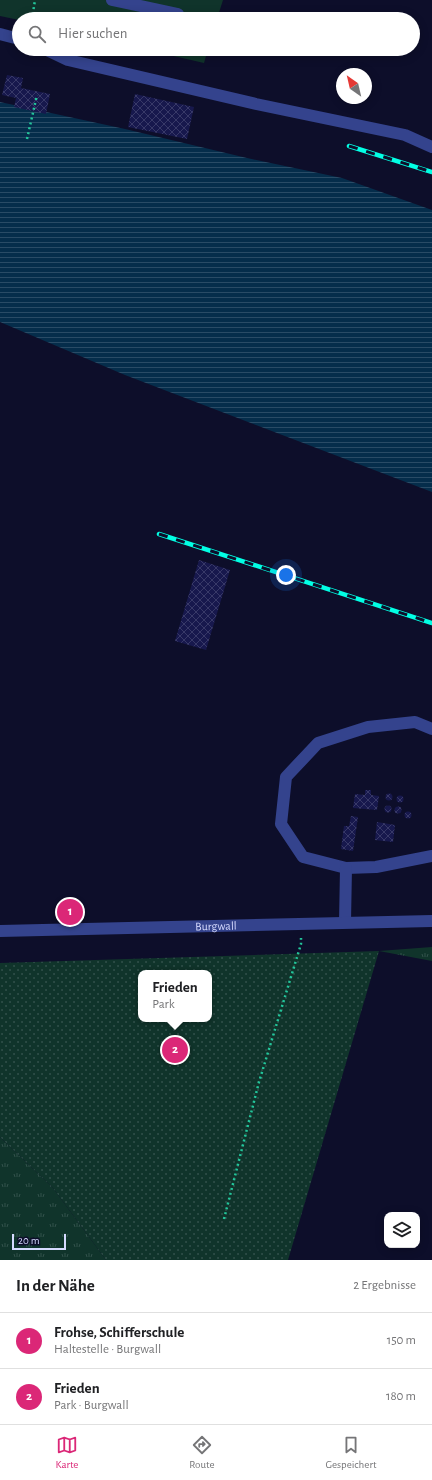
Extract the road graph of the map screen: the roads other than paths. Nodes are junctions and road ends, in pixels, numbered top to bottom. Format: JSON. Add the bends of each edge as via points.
{"nodes":[{"id":1,"x":112,"y":0,"type":"edge"},
{"id":2,"x":169,"y":12,"type":"edge"},
{"id":3,"x":0,"y":34,"type":"edge"},
{"id":4,"x":12,"y":37,"type":"edge"},
{"id":5,"x":60,"y":56,"type":"edge"},
{"id":6,"x":432,"y":147,"type":"edge"},
{"id":7,"x":432,"y":729,"type":"edge"},
{"id":8,"x":432,"y":856,"type":"edge"},
{"id":9,"x":346,"y":868,"type":"junction"},
{"id":10,"x":432,"y":921,"type":"edge"},
{"id":11,"x":345,"y":922,"type":"junction"},
{"id":12,"x":0,"y":931,"type":"edge"}],
"edges":[{"from":1,"to":2,"type":"street"},
{"from":3,"to":4,"type":"street"},
{"from":5,"to":6,"type":"street","via":[[256,104],[405,135]]},
{"from":7,"to":9,"type":"street","via":[[415,722],[368,727],[318,743],[286,777],[281,824],[303,857]]},
{"from":8,"to":9,"type":"street","via":[[376,867]]},
{"from":9,"to":11,"type":"street"},
{"from":10,"to":11,"type":"street","name":"Burgwall"},
{"from":11,"to":12,"type":"street","name":"Burgwall"}]}
